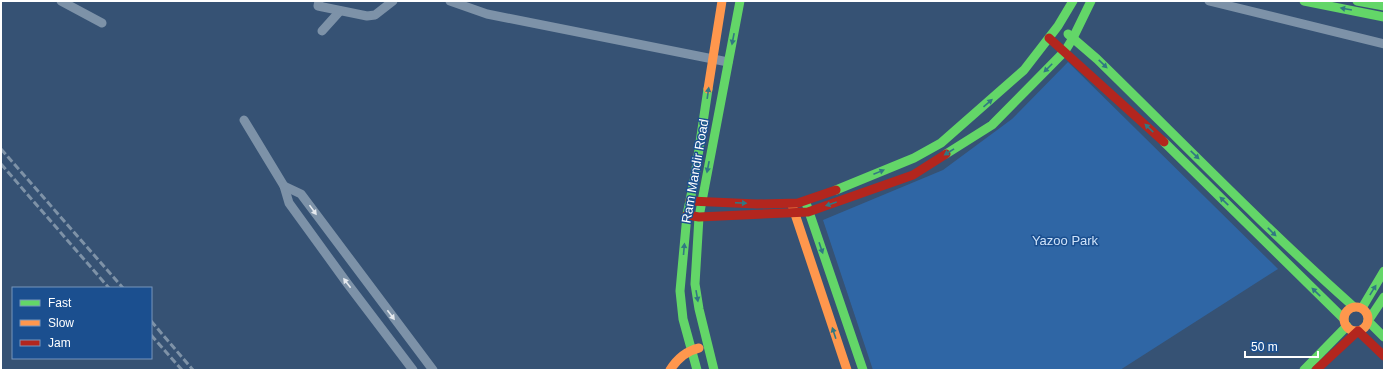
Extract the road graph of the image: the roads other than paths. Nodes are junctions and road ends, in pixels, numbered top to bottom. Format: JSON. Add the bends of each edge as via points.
{"nodes":[{"id":1,"x":61,"y":1,"type":"edge"},
{"id":2,"x":319,"y":1,"type":"edge"},
{"id":3,"x":392,"y":1,"type":"edge"},
{"id":4,"x":450,"y":1,"type":"edge"},
{"id":5,"x":722,"y":1,"type":"edge"},
{"id":6,"x":740,"y":1,"type":"edge"},
{"id":7,"x":1073,"y":1,"type":"edge"},
{"id":8,"x":1091,"y":1,"type":"edge"},
{"id":9,"x":1209,"y":1,"type":"edge"},
{"id":10,"x":1304,"y":1,"type":"edge"},
{"id":11,"x":1357,"y":1,"type":"edge"},
{"id":12,"x":1384,"y":6,"type":"edge"},
{"id":13,"x":340,"y":11,"type":"junction"},
{"id":14,"x":1384,"y":17,"type":"edge"},
{"id":15,"x":102,"y":23,"type":"dead end"},
{"id":16,"x":1058,"y":26,"type":"junction"},
{"id":17,"x":322,"y":31,"type":"dead end"},
{"id":18,"x":1049,"y":38,"type":"junction"},
{"id":19,"x":1073,"y":38,"type":"junction"},
{"id":20,"x":1384,"y":44,"type":"edge"},
{"id":21,"x":1065,"y":51,"type":"junction"},
{"id":22,"x":713,"y":59,"type":"junction"},
{"id":23,"x":728,"y":62,"type":"junction"},
{"id":24,"x":244,"y":120,"type":"dead end"},
{"id":25,"x":284,"y":186,"type":"junction"},
{"id":26,"x":805,"y":200,"type":"junction"},
{"id":27,"x":690,"y":201,"type":"junction"},
{"id":28,"x":702,"y":201,"type":"junction"},
{"id":29,"x":791,"y":203,"type":"junction"},
{"id":30,"x":794,"y":212,"type":"junction"},
{"id":31,"x":808,"y":212,"type":"junction"},
{"id":32,"x":687,"y":215,"type":"junction"},
{"id":33,"x":699,"y":217,"type":"junction"},
{"id":34,"x":1384,"y":271,"type":"edge"},
{"id":35,"x":1384,"y":297,"type":"edge"},
{"id":36,"x":1358,"y":307,"type":"junction"},
{"id":37,"x":1368,"y":321,"type":"junction"},
{"id":38,"x":1346,"y":323,"type":"junction"},
{"id":39,"x":1358,"y":331,"type":"junction"},
{"id":40,"x":406,"y":335,"type":"junction"},
{"id":41,"x":1384,"y":337,"type":"edge"},
{"id":42,"x":394,"y":345,"type":"junction"},
{"id":43,"x":708,"y":346,"type":"junction"},
{"id":44,"x":691,"y":349,"type":"junction"},
{"id":45,"x":1384,"y":356,"type":"edge"},
{"id":46,"x":413,"y":370,"type":"edge"},
{"id":47,"x":433,"y":370,"type":"edge"},
{"id":48,"x":670,"y":370,"type":"edge"},
{"id":49,"x":697,"y":370,"type":"edge"},
{"id":50,"x":714,"y":370,"type":"edge"},
{"id":51,"x":847,"y":370,"type":"edge"},
{"id":52,"x":863,"y":370,"type":"edge"},
{"id":53,"x":1304,"y":370,"type":"edge"},
{"id":54,"x":1316,"y":370,"type":"edge"}],
"edges":[{"from":1,"to":15,"type":"street"},
{"from":2,"to":13,"type":"street","via":[[318,6]]},
{"from":3,"to":13,"type":"street","via":[[375,15],[366,16]]},
{"from":4,"to":22,"type":"street","via":[[487,14]]},
{"from":5,"to":22,"type":"street"},
{"from":6,"to":23,"type":"street","name":"Ram Mandir Road","one_way":true},
{"from":7,"to":16,"type":"street"},
{"from":8,"to":19,"type":"street"},
{"from":9,"to":20,"type":"street"},
{"from":14,"to":10,"type":"street","one_way":true},
{"from":11,"to":12,"type":"street"},
{"from":13,"to":17,"type":"street"},
{"from":16,"to":18,"type":"street"},
{"from":16,"to":19,"type":"street"},
{"from":18,"to":21,"type":"street"},
{"from":26,"to":18,"type":"street","one_way":true,"via":[[907,161],[940,143],[1024,70]]},
{"from":19,"to":21,"type":"street"},
{"from":19,"to":36,"type":"street","one_way":true,"via":[[1141,101],[1319,276]]},
{"from":21,"to":31,"type":"street","one_way":true,"via":[[992,125],[913,175]]},
{"from":38,"to":21,"type":"street","one_way":true,"via":[[1185,162]]},
{"from":22,"to":23,"type":"street"},
{"from":27,"to":22,"type":"street","one_way":true},
{"from":23,"to":28,"type":"street","name":"Ram Mandir Road","one_way":true},
{"from":24,"to":25,"type":"street"},
{"from":25,"to":40,"type":"street","one_way":true,"via":[[301,194]]},
{"from":42,"to":25,"type":"street","one_way":true,"via":[[289,203]]},
{"from":26,"to":29,"type":"street"},
{"from":26,"to":31,"type":"street"},
{"from":27,"to":28,"type":"street"},
{"from":27,"to":32,"type":"street"},
{"from":28,"to":29,"type":"street","one_way":true},
{"from":28,"to":33,"type":"street","name":"Ram Mandir Road"},
{"from":29,"to":30,"type":"street"},
{"from":30,"to":31,"type":"street"},
{"from":30,"to":33,"type":"street"},
{"from":51,"to":30,"type":"street","one_way":true},
{"from":31,"to":52,"type":"street","one_way":true},
{"from":32,"to":33,"type":"street"},
{"from":44,"to":32,"type":"street","one_way":true,"via":[[683,319],[680,291]]},
{"from":33,"to":43,"type":"street","name":"Ram Mandir Road","one_way":true,"via":[[695,284]]},
{"from":36,"to":34,"type":"street","one_way":true},
{"from":35,"to":37,"type":"street"},
{"from":36,"to":37,"type":"street","via":[[1366,312]]},
{"from":36,"to":38,"type":"street","via":[[1347,311]]},
{"from":37,"to":39,"type":"street","via":[[1365,328]]},
{"from":37,"to":41,"type":"street"},
{"from":38,"to":39,"type":"street","via":[[1353,331]]},
{"from":38,"to":53,"type":"street"},
{"from":39,"to":45,"type":"street"},
{"from":39,"to":54,"type":"street"},
{"from":40,"to":42,"type":"street"},
{"from":40,"to":47,"type":"street"},
{"from":42,"to":46,"type":"street"},
{"from":43,"to":44,"type":"street"},
{"from":43,"to":50,"type":"street","name":"Ram Mandir Road"},
{"from":44,"to":48,"type":"street","via":[[676,360]]},
{"from":44,"to":49,"type":"street"}]}
